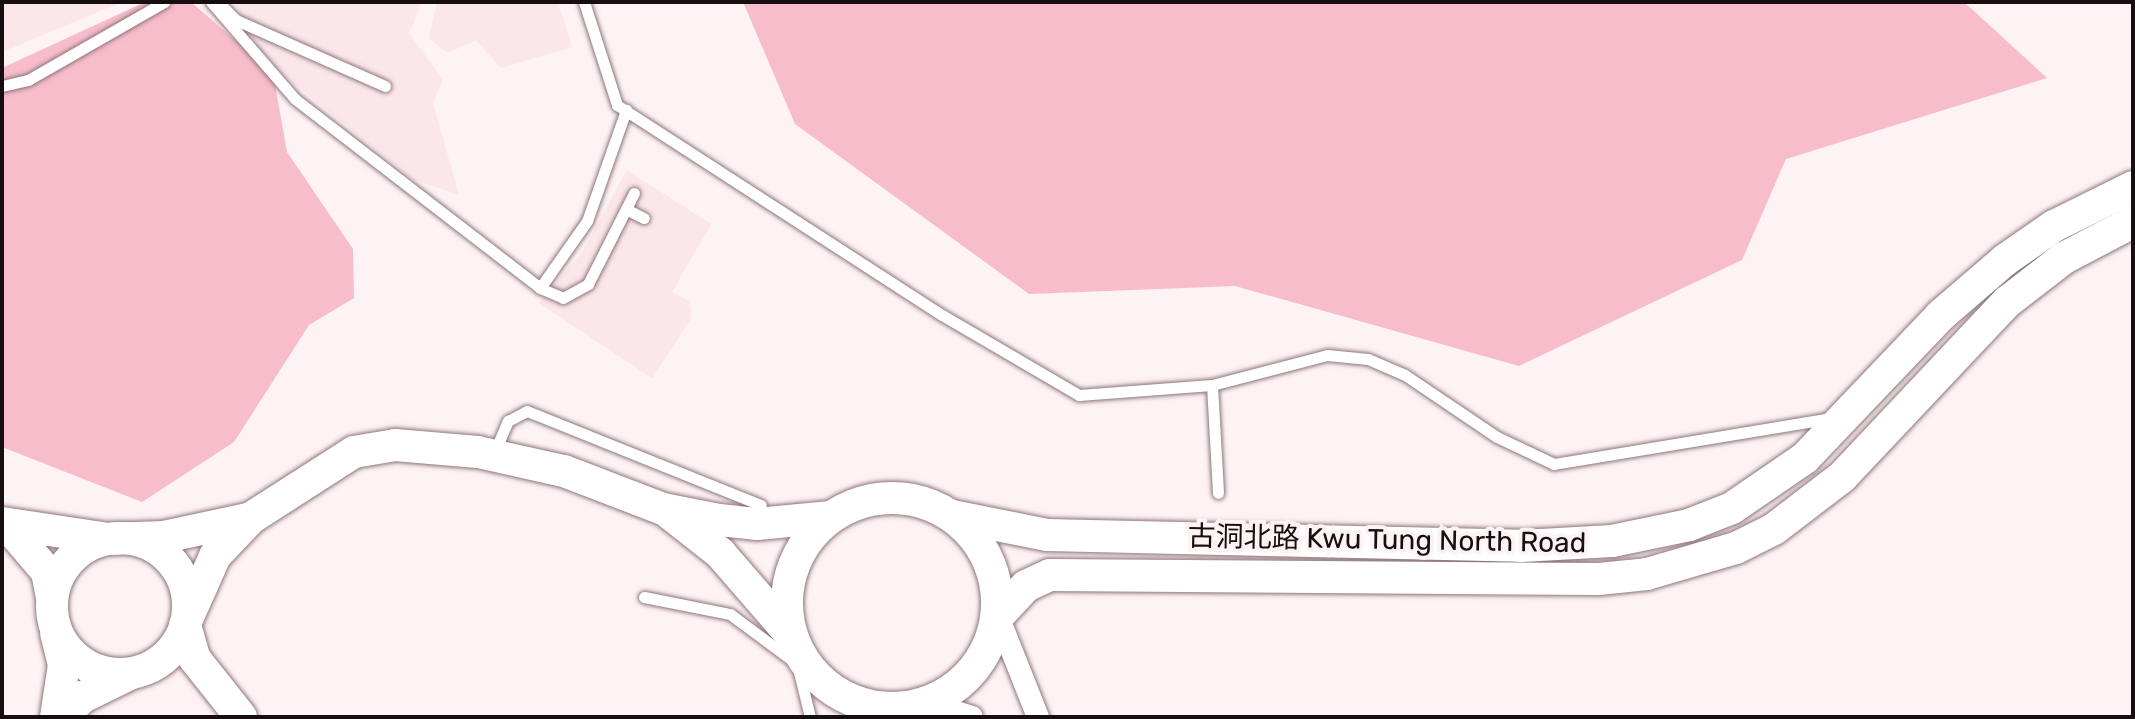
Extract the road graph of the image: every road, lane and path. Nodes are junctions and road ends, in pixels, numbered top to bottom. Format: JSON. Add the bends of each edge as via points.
{"nodes":[{"id":1,"x":164,"y":2,"type":"edge"},
{"id":2,"x":211,"y":2,"type":"edge"},
{"id":3,"x":218,"y":2,"type":"edge"},
{"id":4,"x":584,"y":2,"type":"edge"},
{"id":5,"x":2,"y":86,"type":"edge"},
{"id":6,"x":385,"y":86,"type":"dead end"},
{"id":7,"x":626,"y":110,"type":"junction"},
{"id":8,"x":2133,"y":180,"type":"edge"},
{"id":9,"x":2133,"y":187,"type":"edge"},
{"id":10,"x":634,"y":193,"type":"dead end"},
{"id":11,"x":626,"y":209,"type":"junction"},
{"id":12,"x":644,"y":218,"type":"dead end"},
{"id":13,"x":2133,"y":222,"type":"edge"},
{"id":14,"x":540,"y":288,"type":"junction"},
{"id":15,"x":1212,"y":385,"type":"junction"},
{"id":16,"x":494,"y":456,"type":"junction"},
{"id":17,"x":1218,"y":493,"type":"dead end"},
{"id":18,"x":761,"y":505,"type":"dead end"},
{"id":19,"x":663,"y":509,"type":"junction"},
{"id":20,"x":952,"y":516,"type":"junction"},
{"id":21,"x":831,"y":517,"type":"junction"},
{"id":22,"x":251,"y":518,"type":"junction"},
{"id":23,"x":5,"y":524,"type":"edge"},
{"id":24,"x":101,"y":539,"type":"junction"},
{"id":25,"x":52,"y":597,"type":"junction"},
{"id":26,"x":644,"y":597,"type":"dead end"},
{"id":27,"x":998,"y":616,"type":"junction"},
{"id":28,"x":187,"y":621,"type":"junction"},
{"id":29,"x":56,"y":631,"type":"junction"},
{"id":30,"x":791,"y":635,"type":"junction"},
{"id":31,"x":138,"y":672,"type":"junction"},
{"id":32,"x":928,"y":703,"type":"junction"},
{"id":33,"x":234,"y":708,"type":"edge"},
{"id":34,"x":59,"y":717,"type":"edge"},
{"id":35,"x":810,"y":717,"type":"edge"},
{"id":36,"x":972,"y":717,"type":"edge"},
{"id":37,"x":1038,"y":717,"type":"edge"}],
"edges":[{"from":1,"to":5,"type":"lane","via":[[28,80]]},
{"from":2,"to":14,"type":"lane","via":[[295,99]]},
{"from":3,"to":6,"type":"lane","via":[[236,20]]},
{"from":4,"to":7,"type":"lane","via":[[617,105]]},
{"from":7,"to":14,"type":"lane","via":[[587,221]]},
{"from":7,"to":15,"type":"lane","via":[[942,315],[1079,395]]},
{"from":8,"to":15,"type":"lane","via":[[2017,244],[1941,302],[1832,418],[1554,464],[1497,437],[1405,375],[1368,359],[1327,355]]},
{"from":9,"to":20,"type":"main road","name":"古洞北路 Kwu Tung North Road","via":[[2054,226],[2005,260],[1940,316],[1805,458],[1745,501],[1689,525],[1612,541],[1521,546],[1047,535]]},
{"from":10,"to":11,"type":"lane"},
{"from":11,"to":12,"type":"lane"},
{"from":11,"to":14,"type":"lane","via":[[588,284],[563,298]]},
{"from":13,"to":27,"type":"main road","name":"古洞北路 Kwu Tung North Road","via":[[2064,258],[2007,302],[1842,477],[1774,529],[1736,548],[1647,574],[1599,579],[1050,575],[1026,586]]},
{"from":15,"to":17,"type":"lane"},
{"from":16,"to":18,"type":"lane","via":[[508,421],[527,411]]},
{"from":16,"to":19,"type":"main road","name":"古洞北路 Kwu Tung North Road","via":[[564,471]]},
{"from":16,"to":22,"type":"main road","name":"古洞北路 Kwu Tung North Road","via":[[419,445],[354,452]]},
{"from":19,"to":21,"type":"main road","name":"古洞北路 Kwu Tung North Road","via":[[757,524]]},
{"from":19,"to":30,"type":"main road","name":"古洞北路 Kwu Tung North Road","via":[[720,553]]},
{"from":20,"to":21,"type":"main road","name":"古洞北路 Kwu Tung North Road","via":[[904,498],[878,499]]},
{"from":20,"to":27,"type":"main road","name":"古洞北路 Kwu Tung North Road","via":[[988,559],[997,585]]},
{"from":21,"to":30,"type":"main road","name":"古洞北路 Kwu Tung North Road","via":[[812,534],[789,579]]},
{"from":22,"to":24,"type":"main road","name":"古洞北路 Kwu Tung North Road","via":[[164,537]]},
{"from":22,"to":28,"type":"main road","name":"古洞北路 Kwu Tung North Road","via":[[215,556]]},
{"from":23,"to":24,"type":"main road"},
{"from":23,"to":25,"type":"main road","via":[[47,572]]},
{"from":24,"to":25,"type":"main road","via":[[64,565]]},
{"from":24,"to":28,"type":"main road","via":[[147,543],[166,555],[180,573]]},
{"from":25,"to":29,"type":"main road"},
{"from":26,"to":35,"type":"lane","via":[[730,614],[797,664]]},
{"from":27,"to":32,"type":"main road","name":"古洞北路 Kwu Tung North Road","via":[[990,645],[974,671]]},
{"from":27,"to":37,"type":"street"},
{"from":28,"to":31,"type":"main road","name":"古洞北路 Kwu Tung North Road","via":[[168,656]]},
{"from":28,"to":33,"type":"main road","via":[[195,659]]},
{"from":29,"to":31,"type":"main road","via":[[84,665]]},
{"from":29,"to":34,"type":"main road","via":[[64,665]]},
{"from":30,"to":32,"type":"main road","name":"古洞北路 Kwu Tung North Road","via":[[804,661],[837,694],[891,709]]},
{"from":31,"to":33,"type":"main road","via":[[185,667],[206,678]]},
{"from":31,"to":34,"type":"main road","via":[[83,697]]},
{"from":32,"to":36,"type":"street"}]}
